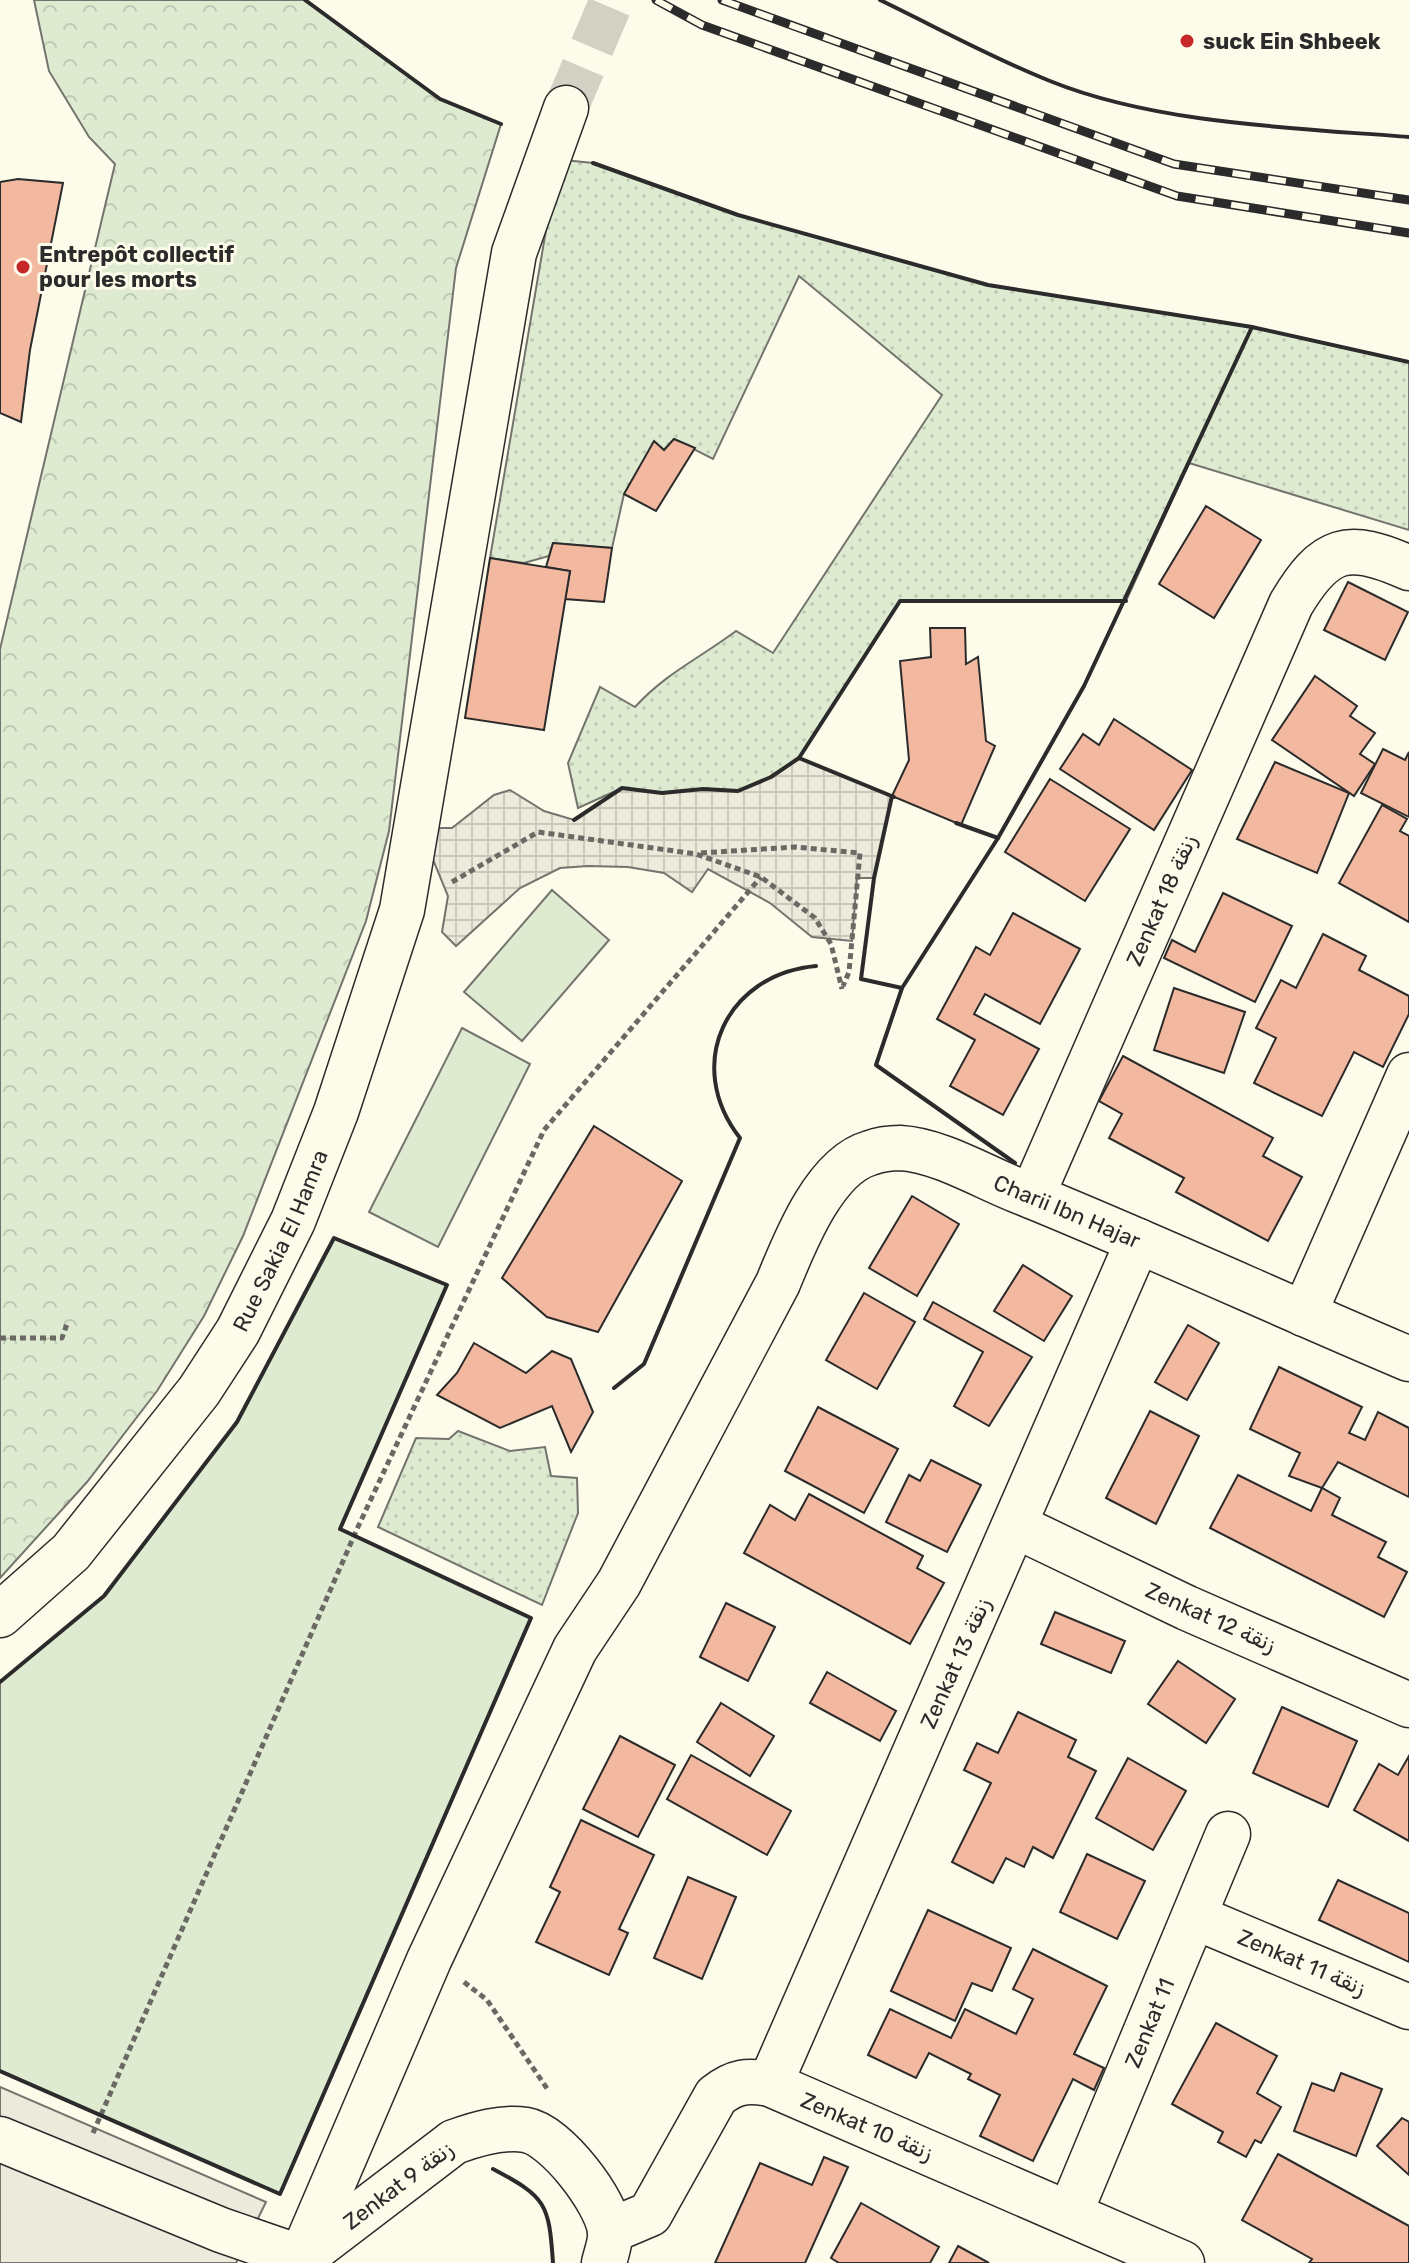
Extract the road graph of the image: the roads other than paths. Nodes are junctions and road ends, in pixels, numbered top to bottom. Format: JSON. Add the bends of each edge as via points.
{"nodes":[{"id":1,"x":566,"y":108,"type":"tunnel mouth"},
{"id":2,"x":1409,"y":568,"type":"edge"},
{"id":3,"x":1409,"y":1075,"type":"edge"},
{"id":4,"x":1032,"y":1196,"type":"junction"},
{"id":5,"x":1138,"y":1241,"type":"junction"},
{"id":6,"x":1304,"y":1314,"type":"junction"},
{"id":7,"x":1409,"y":1359,"type":"edge"},
{"id":8,"x":1016,"y":1526,"type":"junction"},
{"id":9,"x":0,"y":1615,"type":"edge"},
{"id":10,"x":1409,"y":1705,"type":"edge"},
{"id":11,"x":1228,"y":1834,"type":"dead end"},
{"id":12,"x":1195,"y":1917,"type":"junction"},
{"id":13,"x":1409,"y":2007,"type":"edge"},
{"id":14,"x":770,"y":2084,"type":"junction"},
{"id":15,"x":0,"y":2139,"type":"edge"},
{"id":16,"x":1070,"y":2213,"type":"junction"},
{"id":17,"x":607,"y":2247,"type":"edge"},
{"id":18,"x":301,"y":2260,"type":"edge"},
{"id":19,"x":1182,"y":2263,"type":"edge"}],
"edges":[{"from":1,"to":9,"type":"street","name":"Rue Sakia El Hamra","via":[[514,253],[402,910],[336,1112],[293,1221],[238,1331],[163,1440],[71,1552]]},
{"from":2,"to":4,"type":"street","name":"Zenkat 18 زنقة","via":[[1356,550],[1328,558],[1311,570],[1291,604]]},
{"from":3,"to":6,"type":"street"},
{"from":4,"to":5,"type":"street","name":"Charii Ibn Hajar"},
{"from":4,"to":18,"type":"street","name":"Charii Ibn Hajar","via":[[900,1148],[867,1153],[844,1169],[820,1197],[619,1583],[575,1649],[429,1960]]},
{"from":5,"to":6,"type":"street","name":"Charii Ibn Hajar"},
{"from":5,"to":8,"type":"street","name":"Zenkat 13 زنقة"},
{"from":6,"to":7,"type":"street","name":"Charii Ibn Hajar"},
{"from":8,"to":10,"type":"street","name":"Zenkat 12 زنقة"},
{"from":8,"to":14,"type":"street","name":"Zenkat 13 زنقة"},
{"from":11,"to":12,"type":"street","name":"Zenkat 11"},
{"from":12,"to":13,"type":"street","name":"Zenkat 11 زنقة"},
{"from":12,"to":16,"type":"street","name":"Zenkat 11"},
{"from":14,"to":16,"type":"street","name":"Zenkat 10 زنقة"},
{"from":14,"to":17,"type":"street","name":"Zenkat 10 زنقة","via":[[749,2080],[716,2096],[650,2214]]},
{"from":15,"to":18,"type":"street"},
{"from":16,"to":19,"type":"street","name":"Zenkat 10 زنقة"},
{"from":17,"to":18,"type":"street","name":"Zenkat 9 زنقة","via":[[585,2179],[552,2145],[528,2130],[481,2132],[454,2142]]}]}
